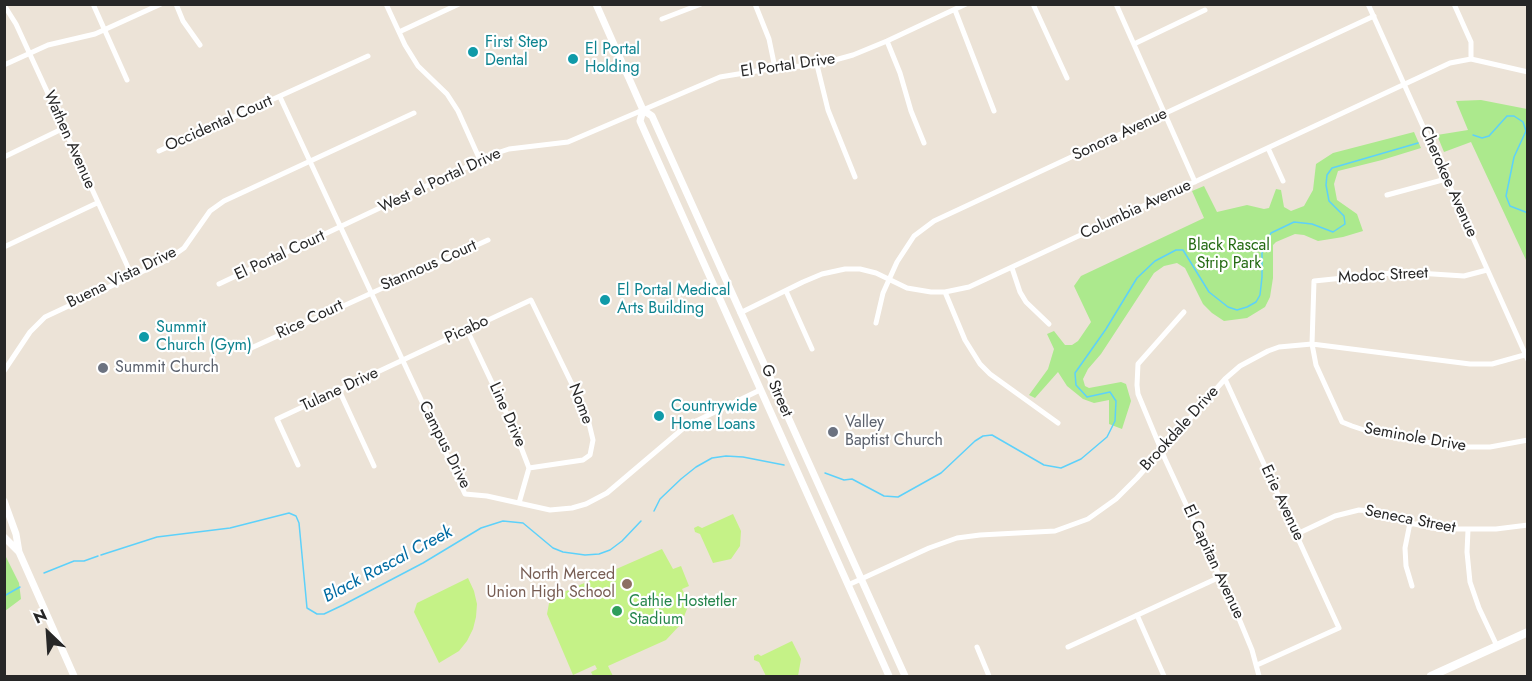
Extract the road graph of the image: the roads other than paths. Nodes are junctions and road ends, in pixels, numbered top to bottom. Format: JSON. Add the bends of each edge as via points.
{"nodes":[{"id":1,"x":93,"y":4,"type":"edge"},
{"id":2,"x":161,"y":4,"type":"edge"},
{"id":3,"x":176,"y":4,"type":"edge"},
{"id":4,"x":386,"y":4,"type":"edge"},
{"id":5,"x":459,"y":4,"type":"edge"},
{"id":6,"x":596,"y":4,"type":"edge"},
{"id":7,"x":701,"y":4,"type":"edge"},
{"id":8,"x":755,"y":4,"type":"edge"},
{"id":9,"x":966,"y":4,"type":"edge"},
{"id":10,"x":1033,"y":4,"type":"edge"},
{"id":11,"x":1116,"y":4,"type":"edge"},
{"id":12,"x":1368,"y":4,"type":"edge"},
{"id":13,"x":1454,"y":4,"type":"edge"},
{"id":14,"x":4,"y":5,"type":"edge"},
{"id":15,"x":955,"y":10,"type":"junction"},
{"id":16,"x":1205,"y":10,"type":"dead end"},
{"id":17,"x":1374,"y":16,"type":"junction"},
{"id":18,"x":662,"y":19,"type":"dead end"},
{"id":19,"x":105,"y":30,"type":"junction"},
{"id":20,"x":399,"y":32,"type":"junction"},
{"id":21,"x":888,"y":41,"type":"junction"},
{"id":22,"x":1134,"y":44,"type":"junction"},
{"id":23,"x":200,"y":45,"type":"dead end"},
{"id":24,"x":30,"y":53,"type":"junction"},
{"id":25,"x":368,"y":56,"type":"dead end"},
{"id":26,"x":1471,"y":59,"type":"junction"},
{"id":27,"x":4,"y":65,"type":"edge"},
{"id":28,"x":817,"y":65,"type":"junction"},
{"id":29,"x":775,"y":68,"type":"junction"},
{"id":30,"x":1527,"y":72,"type":"edge"},
{"id":31,"x":1066,"y":78,"type":"dead end"},
{"id":32,"x":127,"y":80,"type":"dead end"},
{"id":33,"x":1404,"y":84,"type":"junction"},
{"id":34,"x":280,"y":98,"type":"junction"},
{"id":35,"x":643,"y":110,"type":"junction"},
{"id":36,"x":994,"y":111,"type":"dead end"},
{"id":37,"x":414,"y":113,"type":"dead end"},
{"id":38,"x":1165,"y":113,"type":"junction"},
{"id":39,"x":64,"y":128,"type":"junction"},
{"id":40,"x":924,"y":143,"type":"dead end"},
{"id":41,"x":1268,"y":148,"type":"junction"},
{"id":42,"x":159,"y":151,"type":"dead end"},
{"id":43,"x":4,"y":157,"type":"edge"},
{"id":44,"x":480,"y":160,"type":"junction"},
{"id":45,"x":310,"y":161,"type":"junction"},
{"id":46,"x":855,"y":177,"type":"dead end"},
{"id":47,"x":1446,"y":179,"type":"junction"},
{"id":48,"x":1283,"y":181,"type":"dead end"},
{"id":49,"x":1195,"y":182,"type":"junction"},
{"id":50,"x":1387,"y":195,"type":"dead end"},
{"id":51,"x":97,"y":203,"type":"junction"},
{"id":52,"x":341,"y":228,"type":"junction"},
{"id":53,"x":488,"y":240,"type":"dead end"},
{"id":54,"x":4,"y":247,"type":"edge"},
{"id":55,"x":1012,"y":268,"type":"junction"},
{"id":56,"x":1487,"y":270,"type":"junction"},
{"id":57,"x":132,"y":276,"type":"junction"},
{"id":58,"x":888,"y":279,"type":"junction"},
{"id":59,"x":1314,"y":281,"type":"joint"},
{"id":60,"x":219,"y":284,"type":"dead end"},
{"id":61,"x":786,"y":291,"type":"junction"},
{"id":62,"x":370,"y":292,"type":"junction"},
{"id":63,"x":945,"y":292,"type":"junction"},
{"id":64,"x":531,"y":300,"type":"joint"},
{"id":65,"x":1184,"y":312,"type":"dead end"},
{"id":66,"x":740,"y":313,"type":"junction"},
{"id":67,"x":876,"y":323,"type":"dead end"},
{"id":68,"x":1048,"y":324,"type":"dead end"},
{"id":69,"x":468,"y":330,"type":"junction"},
{"id":70,"x":1312,"y":344,"type":"junction"},
{"id":71,"x":249,"y":349,"type":"dead end"},
{"id":72,"x":812,"y":349,"type":"dead end"},
{"id":73,"x":1527,"y":357,"type":"edge"},
{"id":74,"x":402,"y":361,"type":"junction"},
{"id":75,"x":8,"y":363,"type":"edge"},
{"id":76,"x":4,"y":371,"type":"edge"},
{"id":77,"x":1225,"y":379,"type":"junction"},
{"id":78,"x":339,"y":390,"type":"junction"},
{"id":79,"x":760,"y":390,"type":"junction"},
{"id":80,"x":1058,"y":423,"type":"dead end"},
{"id":81,"x":1527,"y":440,"type":"edge"},
{"id":82,"x":1162,"y":450,"type":"junction"},
{"id":83,"x":298,"y":465,"type":"dead end"},
{"id":84,"x":374,"y":466,"type":"dead end"},
{"id":85,"x":529,"y":468,"type":"junction"},
{"id":86,"x":4,"y":501,"type":"edge"},
{"id":87,"x":519,"y":503,"type":"junction"},
{"id":88,"x":1410,"y":523,"type":"junction"},
{"id":89,"x":1527,"y":525,"type":"edge"},
{"id":90,"x":1468,"y":530,"type":"junction"},
{"id":91,"x":1297,"y":534,"type":"junction"},
{"id":92,"x":4,"y":537,"type":"edge"},
{"id":93,"x":19,"y":552,"type":"junction"},
{"id":94,"x":1220,"y":577,"type":"junction"},
{"id":95,"x":861,"y":579,"type":"junction"},
{"id":96,"x":848,"y":585,"type":"junction"},
{"id":97,"x":1412,"y":586,"type":"dead end"},
{"id":98,"x":1137,"y":615,"type":"junction"},
{"id":99,"x":1527,"y":632,"type":"edge"},
{"id":100,"x":1497,"y":646,"type":"junction"},
{"id":101,"x":977,"y":647,"type":"dead end"},
{"id":102,"x":1068,"y":647,"type":"dead end"},
{"id":103,"x":1257,"y":665,"type":"junction"},
{"id":104,"x":74,"y":676,"type":"edge"},
{"id":105,"x":889,"y":676,"type":"edge"},
{"id":106,"x":904,"y":676,"type":"edge"},
{"id":107,"x":989,"y":676,"type":"edge"},
{"id":108,"x":1164,"y":676,"type":"edge"},
{"id":109,"x":1259,"y":676,"type":"edge"},
{"id":110,"x":1431,"y":676,"type":"edge"}],
"edges":[{"from":1,"to":19,"type":"street"},
{"from":2,"to":19,"type":"street"},
{"from":3,"to":23,"type":"street"},
{"from":4,"to":20,"type":"street"},
{"from":5,"to":20,"type":"street"},
{"from":6,"to":35,"type":"street","name":"G Street"},
{"from":7,"to":18,"type":"street"},
{"from":8,"to":29,"type":"street"},
{"from":9,"to":15,"type":"street","name":"El Portal Drive"},
{"from":10,"to":31,"type":"street"},
{"from":11,"to":22,"type":"street"},
{"from":12,"to":17,"type":"street","name":"Cherokee Avenue"},
{"from":13,"to":26,"type":"street","via":[[1471,42]]},
{"from":14,"to":24,"type":"street","name":"Wathen Avenue"},
{"from":15,"to":21,"type":"street","name":"El Portal Drive"},
{"from":15,"to":36,"type":"street"},
{"from":16,"to":22,"type":"street"},
{"from":17,"to":33,"type":"street","name":"Cherokee Avenue"},
{"from":17,"to":38,"type":"street","name":"Sonora Avenue"},
{"from":19,"to":24,"type":"street"},
{"from":19,"to":32,"type":"street"},
{"from":20,"to":44,"type":"street","via":[[418,66],[447,94],[458,111]]},
{"from":21,"to":28,"type":"street","name":"El Portal Drive"},
{"from":21,"to":40,"type":"street"},
{"from":22,"to":38,"type":"street"},
{"from":24,"to":27,"type":"street"},
{"from":24,"to":39,"type":"street","name":"Wathen Avenue"},
{"from":25,"to":34,"type":"street","name":"Occidental Court"},
{"from":26,"to":30,"type":"street","name":"Columbia Avenue"},
{"from":26,"to":33,"type":"street","name":"Columbia Avenue","via":[[1450,63]]},
{"from":28,"to":29,"type":"street","name":"El Portal Drive"},
{"from":28,"to":46,"type":"street","via":[[828,110]]},
{"from":29,"to":35,"type":"street","name":"El Portal Drive","via":[[720,77]]},
{"from":33,"to":41,"type":"street","name":"Columbia Avenue"},
{"from":33,"to":47,"type":"street","name":"Cherokee Avenue"},
{"from":34,"to":42,"type":"street","name":"Occidental Court"},
{"from":34,"to":45,"type":"street","name":"Campus Drive"},
{"from":35,"to":44,"type":"street","name":"West el Portal Drive","via":[[568,142],[509,149]]},
{"from":35,"to":66,"type":"street","name":"G Street","via":[[652,116]]},
{"from":35,"to":79,"type":"street","name":"G Street","via":[[640,122]]},
{"from":37,"to":45,"type":"street","name":"Buena Vista Drive"},
{"from":38,"to":49,"type":"street"},
{"from":38,"to":58,"type":"street","name":"Sonora Avenue","via":[[934,221],[914,236]]},
{"from":39,"to":43,"type":"street"},
{"from":39,"to":51,"type":"street","name":"Wathen Avenue"},
{"from":41,"to":48,"type":"street"},
{"from":41,"to":49,"type":"street","name":"Columbia Avenue"},
{"from":44,"to":52,"type":"street","name":"West el Portal Drive"},
{"from":45,"to":52,"type":"street","name":"Campus Drive"},
{"from":45,"to":57,"type":"street","name":"Buena Vista Drive","via":[[224,201],[210,211],[184,248]]},
{"from":47,"to":50,"type":"street"},
{"from":47,"to":56,"type":"street","name":"Cherokee Avenue"},
{"from":49,"to":55,"type":"street","name":"Columbia Avenue"},
{"from":51,"to":54,"type":"street"},
{"from":51,"to":57,"type":"street","name":"Wathen Avenue"},
{"from":52,"to":60,"type":"street","name":"El Portal Court"},
{"from":52,"to":62,"type":"street","name":"Campus Drive"},
{"from":53,"to":62,"type":"street","name":"Stannous Court"},
{"from":55,"to":63,"type":"street","name":"Columbia Avenue","via":[[969,288]]},
{"from":55,"to":68,"type":"street","via":[[1026,303]]},
{"from":56,"to":59,"type":"street","name":"Modoc Street","via":[[1464,276],[1401,272]]},
{"from":56,"to":73,"type":"street","name":"Cherokee Avenue"},
{"from":57,"to":75,"type":"street","name":"Buena Vista Drive","via":[[52,312],[30,332]]},
{"from":58,"to":61,"type":"street","name":"Columbia Avenue","via":[[860,269],[845,269],[822,274]]},
{"from":58,"to":63,"type":"street","name":"Columbia Avenue","via":[[916,290]]},
{"from":58,"to":67,"type":"street","name":"Sonora Avenue"},
{"from":59,"to":70,"type":"street","name":"Seminole Drive"},
{"from":61,"to":66,"type":"street","name":"Columbia Avenue"},
{"from":61,"to":72,"type":"street"},
{"from":62,"to":71,"type":"street","name":"Rice Court"},
{"from":62,"to":74,"type":"street","name":"Campus Drive"},
{"from":63,"to":80,"type":"street","via":[[980,364]]},
{"from":64,"to":69,"type":"street","name":"Picabo"},
{"from":64,"to":85,"type":"street","name":"Nome","via":[[582,405],[593,440],[590,454],[583,460]]},
{"from":65,"to":82,"type":"street","name":"El Capitan Avenue","via":[[1138,364],[1138,393]]},
{"from":66,"to":95,"type":"street","name":"G Street"},
{"from":69,"to":74,"type":"street","name":"Picabo"},
{"from":69,"to":85,"type":"street","name":"Line Drive"},
{"from":70,"to":73,"type":"street","name":"Brookdale Drive","via":[[1470,364]]},
{"from":70,"to":77,"type":"street","name":"Brookdale Drive","via":[[1268,351]]},
{"from":70,"to":81,"type":"street","name":"Seminole Drive","via":[[1316,365],[1342,422],[1373,433],[1456,447],[1490,447]]},
{"from":74,"to":78,"type":"street","name":"Tulane Drive"},
{"from":74,"to":87,"type":"street","name":"Campus Drive","via":[[465,494]]},
{"from":75,"to":76,"type":"street","name":"Buena Vista Drive"},
{"from":77,"to":82,"type":"street","name":"Brookdale Drive"},
{"from":77,"to":91,"type":"street","name":"Erie Avenue"},
{"from":78,"to":83,"type":"street","name":"Tulane Drive","via":[[277,419]]},
{"from":78,"to":84,"type":"street"},
{"from":79,"to":87,"type":"street","name":"Campus Drive","via":[[686,426],[599,498],[558,510]]},
{"from":79,"to":96,"type":"street","name":"G Street"},
{"from":82,"to":94,"type":"street","name":"El Capitan Avenue"},
{"from":82,"to":95,"type":"street","name":"Brookdale Drive","via":[[1116,499],[1072,526],[1046,532],[957,538]]},
{"from":85,"to":87,"type":"street","name":"Line Drive"},
{"from":86,"to":93,"type":"street"},
{"from":88,"to":90,"type":"street","name":"Seneca Street"},
{"from":88,"to":91,"type":"street","name":"Seneca Street","via":[[1359,510],[1335,516]]},
{"from":88,"to":97,"type":"street","via":[[1405,548]]},
{"from":89,"to":90,"type":"street","name":"Seneca Street"},
{"from":90,"to":100,"type":"street","via":[[1468,570],[1473,592]]},
{"from":91,"to":103,"type":"street","name":"Erie Avenue","via":[[1339,628]]},
{"from":92,"to":93,"type":"street"},
{"from":93,"to":104,"type":"street"},
{"from":94,"to":98,"type":"street"},
{"from":94,"to":103,"type":"street","name":"El Capitan Avenue"},
{"from":95,"to":96,"type":"street","name":"Brookdale Drive"},
{"from":95,"to":106,"type":"street","name":"G Street"},
{"from":96,"to":105,"type":"street","name":"G Street"},
{"from":98,"to":102,"type":"street"},
{"from":98,"to":108,"type":"street"},
{"from":99,"to":100,"type":"main road"},
{"from":100,"to":110,"type":"main road"},
{"from":101,"to":107,"type":"street"},
{"from":103,"to":109,"type":"street","name":"El Capitan Avenue"}]}
